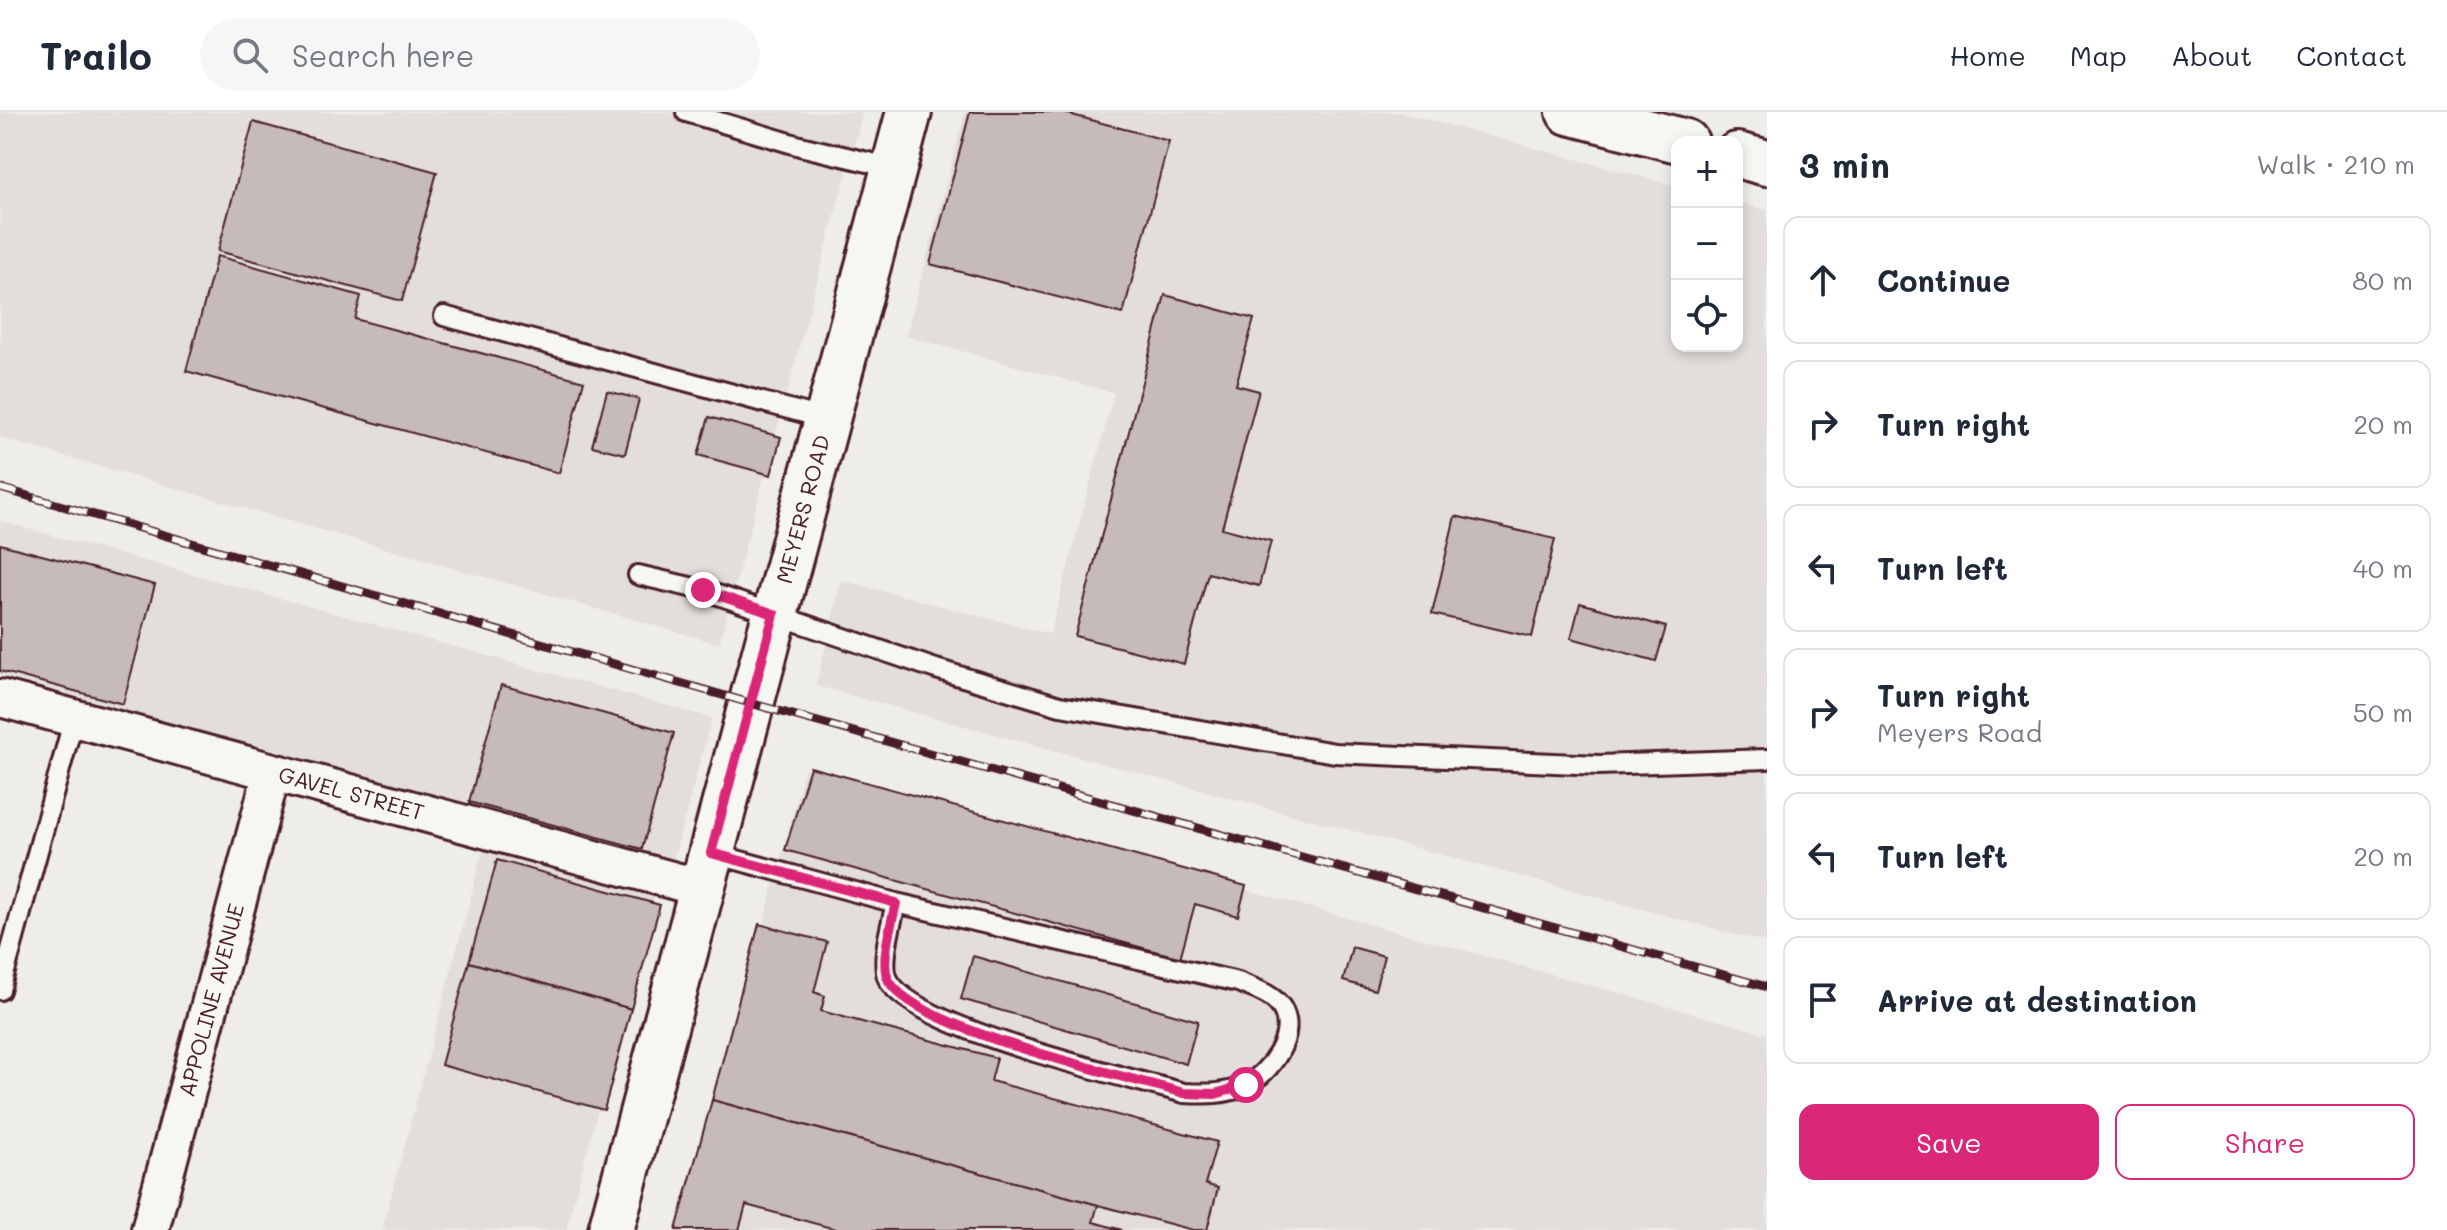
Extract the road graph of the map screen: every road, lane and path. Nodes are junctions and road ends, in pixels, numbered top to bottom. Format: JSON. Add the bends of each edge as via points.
{"nodes":[{"id":1,"x":686,"y":112,"type":"edge"},
{"id":2,"x":909,"y":112,"type":"edge"},
{"id":3,"x":1569,"y":112,"type":"edge"},
{"id":4,"x":1671,"y":138,"type":"edge"},
{"id":5,"x":1743,"y":157,"type":"edge"},
{"id":6,"x":1767,"y":163,"type":"edge"},
{"id":7,"x":893,"y":168,"type":"junction"},
{"id":8,"x":444,"y":316,"type":"dead end"},
{"id":9,"x":826,"y":419,"type":"junction"},
{"id":10,"x":638,"y":575,"type":"dead end"},
{"id":11,"x":774,"y":614,"type":"junction"},
{"id":12,"x":0,"y":698,"type":"edge"},
{"id":13,"x":74,"y":718,"type":"junction"},
{"id":14,"x":1767,"y":759,"type":"edge"},
{"id":15,"x":272,"y":772,"type":"junction"},
{"id":16,"x":706,"y":871,"type":"junction"},
{"id":17,"x":896,"y":903,"type":"junction"},
{"id":18,"x":0,"y":990,"type":"edge"},
{"id":19,"x":150,"y":1230,"type":"edge"},
{"id":20,"x":611,"y":1230,"type":"edge"}],
"edges":[{"from":1,"to":7,"type":"lane"},
{"from":2,"to":7,"type":"street","name":"MEYERS ROAD"},
{"from":3,"to":4,"type":"street"},
{"from":5,"to":6,"type":"street"},
{"from":7,"to":9,"type":"street","name":"MEYERS ROAD"},
{"from":8,"to":9,"type":"lane"},
{"from":9,"to":11,"type":"street","name":"MEYERS ROAD"},
{"from":10,"to":11,"type":"lane"},
{"from":11,"to":14,"type":"lane","via":[[1060,706],[1335,753],[1599,765]]},
{"from":11,"to":16,"type":"street","name":"MEYERS ROAD"},
{"from":12,"to":13,"type":"street","name":"GAVEL STREET"},
{"from":13,"to":15,"type":"street","name":"GAVEL STREET"},
{"from":13,"to":18,"type":"lane"},
{"from":15,"to":16,"type":"street","name":"GAVEL STREET"},
{"from":15,"to":19,"type":"street","name":"APPOLINE AVENUE"},
{"from":16,"to":17,"type":"lane"},
{"from":16,"to":20,"type":"street","name":"MEYERS ROAD"},
{"from":17,"to":17,"type":"lane","via":[[1238,982],[1269,995],[1283,1010],[1286,1037],[1271,1065],[1246,1085],[1215,1094],[1184,1093],[961,1027],[910,1001],[889,980],[885,962]]}]}
